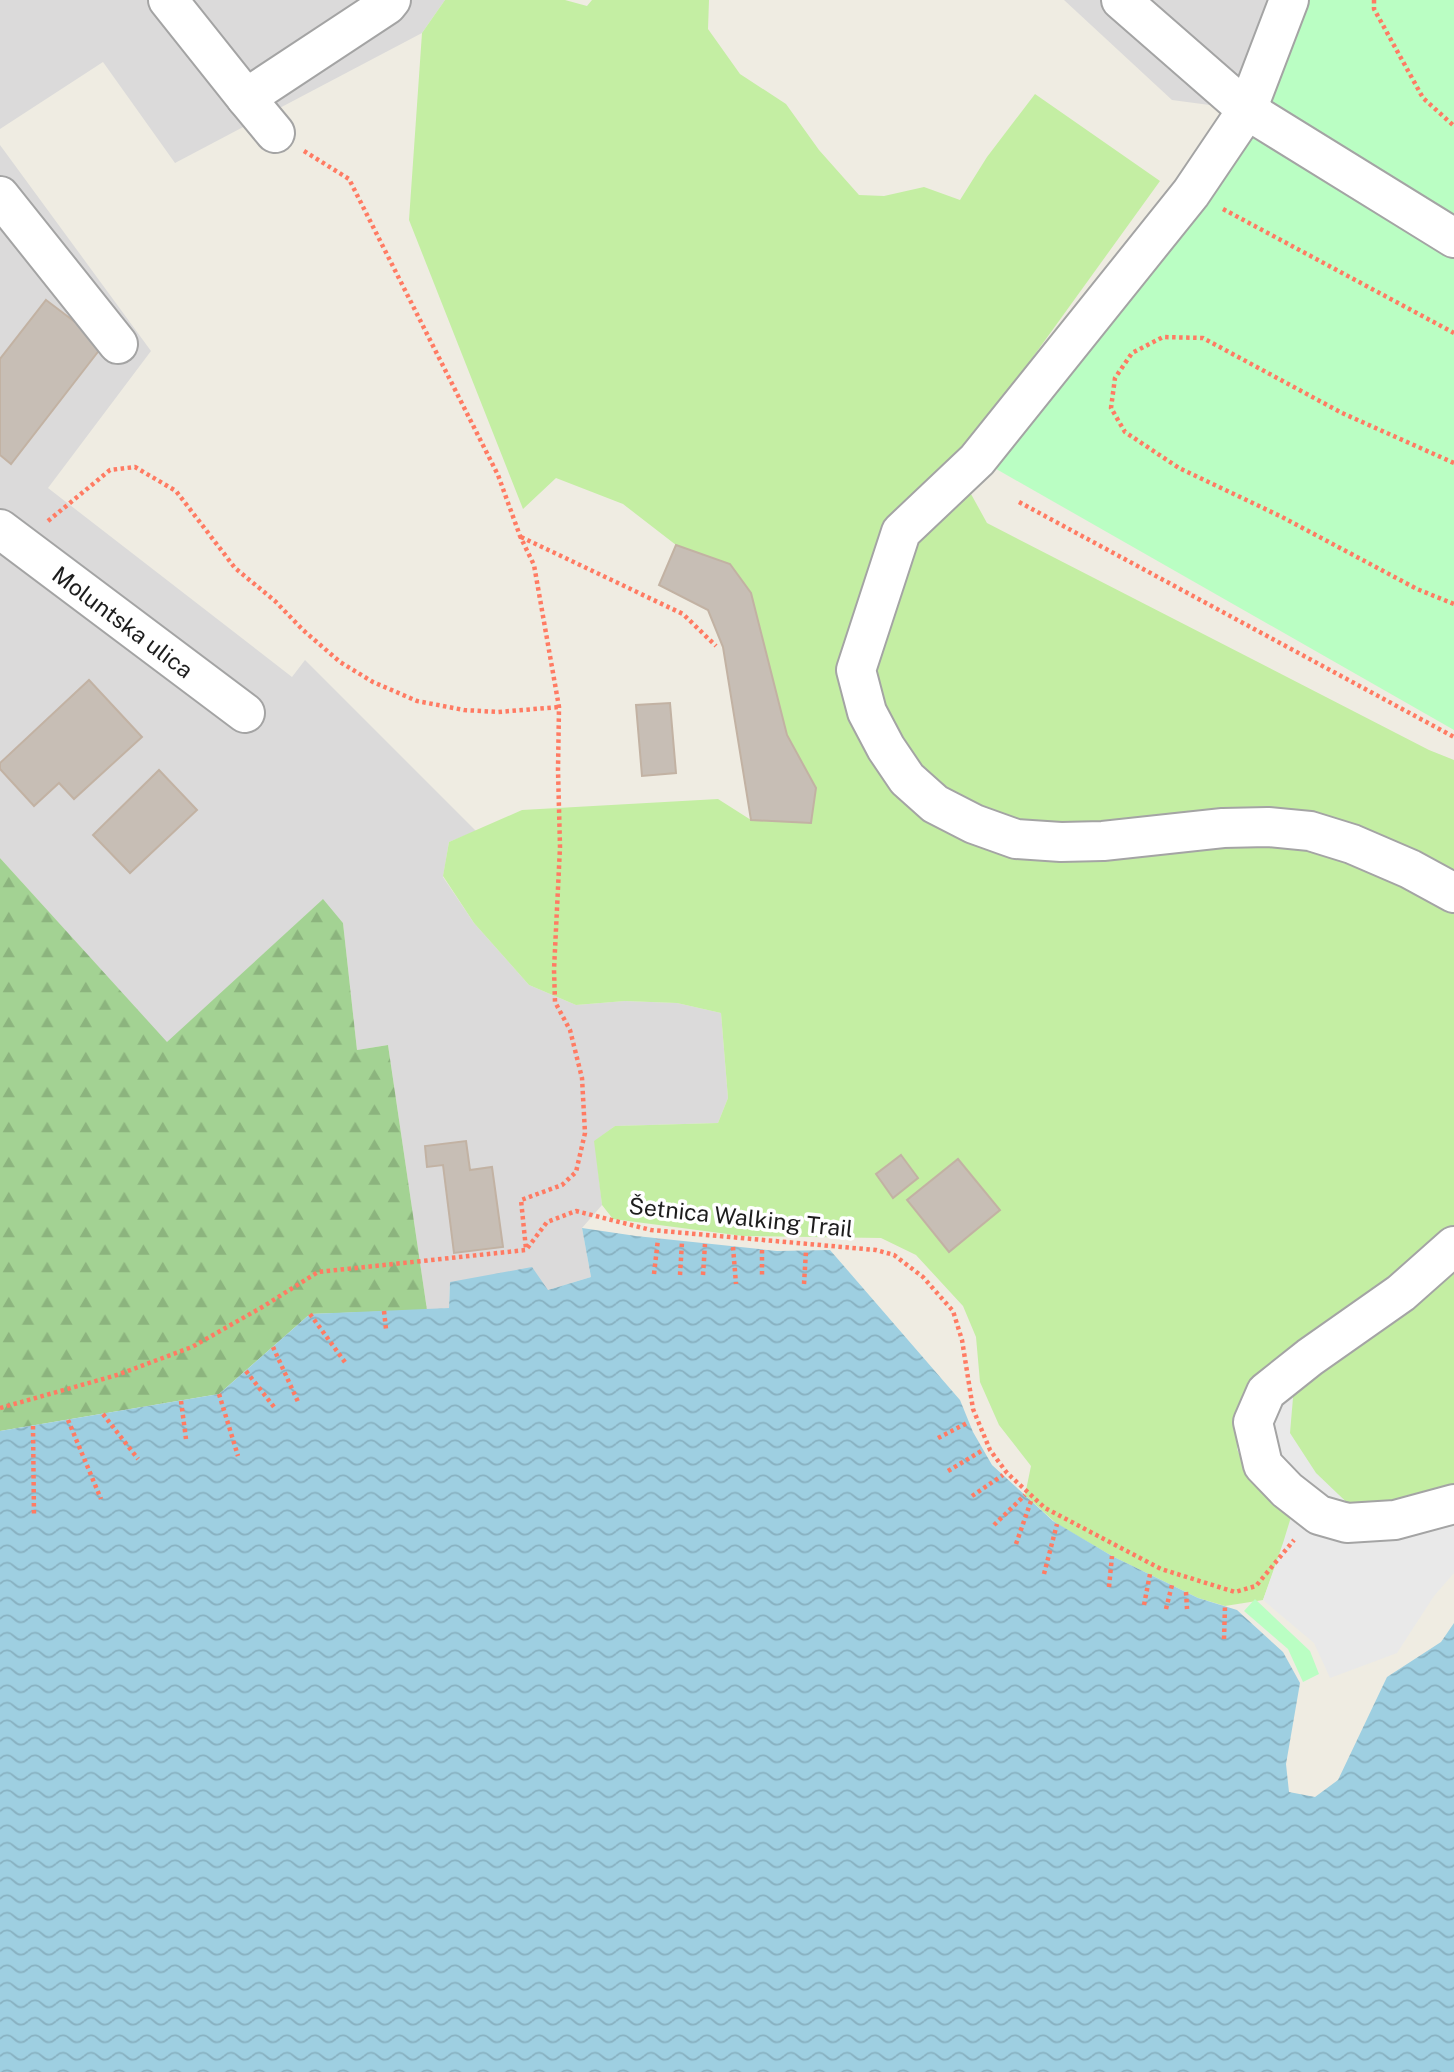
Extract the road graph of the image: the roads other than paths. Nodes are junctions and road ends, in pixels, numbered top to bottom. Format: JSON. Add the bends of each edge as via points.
{"nodes":[{"id":1,"x":169,"y":0,"type":"edge"},
{"id":2,"x":391,"y":0,"type":"edge"},
{"id":3,"x":1121,"y":0,"type":"edge"},
{"id":4,"x":1289,"y":0,"type":"edge"},
{"id":5,"x":246,"y":98,"type":"junction"},
{"id":6,"x":1247,"y":110,"type":"junction"},
{"id":7,"x":275,"y":132,"type":"road end"},
{"id":8,"x":0,"y":196,"type":"edge"},
{"id":9,"x":1454,"y":238,"type":"edge"},
{"id":10,"x":118,"y":344,"type":"dead end"},
{"id":11,"x":10,"y":536,"type":"edge"},
{"id":12,"x":245,"y":713,"type":"dead end"},
{"id":13,"x":1454,"y":893,"type":"edge"},
{"id":14,"x":1454,"y":1246,"type":"edge"},
{"id":15,"x":1454,"y":1504,"type":"edge"}],
"edges":[{"from":1,"to":5,"type":"street"},
{"from":2,"to":5,"type":"street"},
{"from":3,"to":6,"type":"street"},
{"from":4,"to":6,"type":"street"},
{"from":5,"to":7,"type":"street"},
{"from":6,"to":9,"type":"street"},
{"from":6,"to":13,"type":"street","via":[[1191,192],[976,460],[901,532],[856,670],[867,712],[907,779],[935,804],[1016,839],[1103,841],[1223,828],[1310,831],[1352,844]]},
{"from":8,"to":10,"type":"street"},
{"from":11,"to":12,"type":"street","name":"Moluntska ulica"},
{"from":14,"to":15,"type":"street","via":[[1401,1293],[1266,1392],[1253,1422],[1263,1465],[1319,1515],[1347,1523],[1395,1520]]}]}
